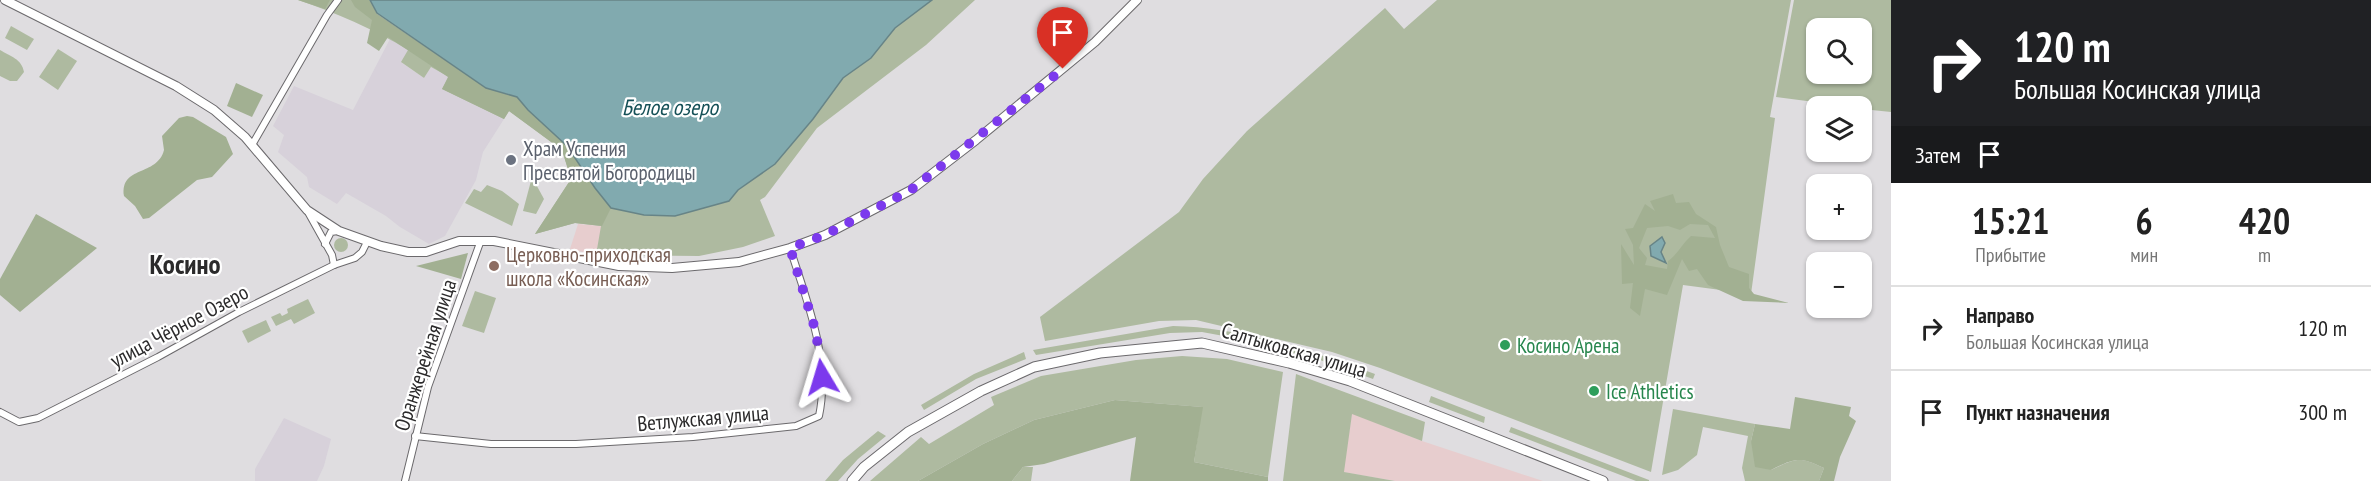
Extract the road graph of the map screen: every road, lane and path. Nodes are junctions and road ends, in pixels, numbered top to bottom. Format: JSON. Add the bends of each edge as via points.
{"nodes":[{"id":1,"x":5,"y":0,"type":"edge"},
{"id":2,"x":338,"y":0,"type":"edge"},
{"id":3,"x":1137,"y":0,"type":"edge"},
{"id":4,"x":252,"y":145,"type":"junction"},
{"id":5,"x":307,"y":210,"type":"junction"},
{"id":6,"x":339,"y":231,"type":"junction"},
{"id":7,"x":482,"y":240,"type":"junction"},
{"id":8,"x":367,"y":242,"type":"junction"},
{"id":9,"x":325,"y":244,"type":"junction"},
{"id":10,"x":790,"y":248,"type":"junction"},
{"id":11,"x":333,"y":265,"type":"junction"},
{"id":12,"x":0,"y":412,"type":"edge"},
{"id":13,"x":415,"y":436,"type":"junction"},
{"id":14,"x":405,"y":481,"type":"edge"},
{"id":15,"x":852,"y":481,"type":"edge"},
{"id":16,"x":1603,"y":481,"type":"edge"}],
"edges":[{"from":1,"to":4,"type":"street","via":[[176,86],[214,110]]},
{"from":2,"to":4,"type":"street"},
{"from":3,"to":10,"type":"street","via":[[1095,42],[911,190],[825,235]]},
{"from":4,"to":5,"type":"street"},
{"from":5,"to":6,"type":"street"},
{"from":5,"to":9,"type":"street"},
{"from":6,"to":8,"type":"street"},
{"from":6,"to":9,"type":"street","via":[[331,232]]},
{"from":7,"to":8,"type":"street","via":[[459,241],[426,252],[394,250]]},
{"from":7,"to":10,"type":"street","via":[[648,268],[717,266]]},
{"from":7,"to":13,"type":"street","name":"Оранжерейная улица","via":[[428,387]]},
{"from":8,"to":11,"type":"street","name":"улица Чёрное Озеро","via":[[355,258]]},
{"from":9,"to":11,"type":"street"},
{"from":10,"to":13,"type":"street","name":"Ветлужская улица","via":[[816,332],[822,377],[819,416],[796,426],[576,444],[491,444]]},
{"from":11,"to":12,"type":"street","name":"улица Чёрное Озеро","via":[[38,418],[20,422]]},
{"from":13,"to":14,"type":"street","name":"Оранжерейная улица"},
{"from":15,"to":16,"type":"main road","name":"Салтыковская улица","via":[[908,432],[981,390],[1034,367],[1100,353],[1202,343],[1350,381]]}]}
